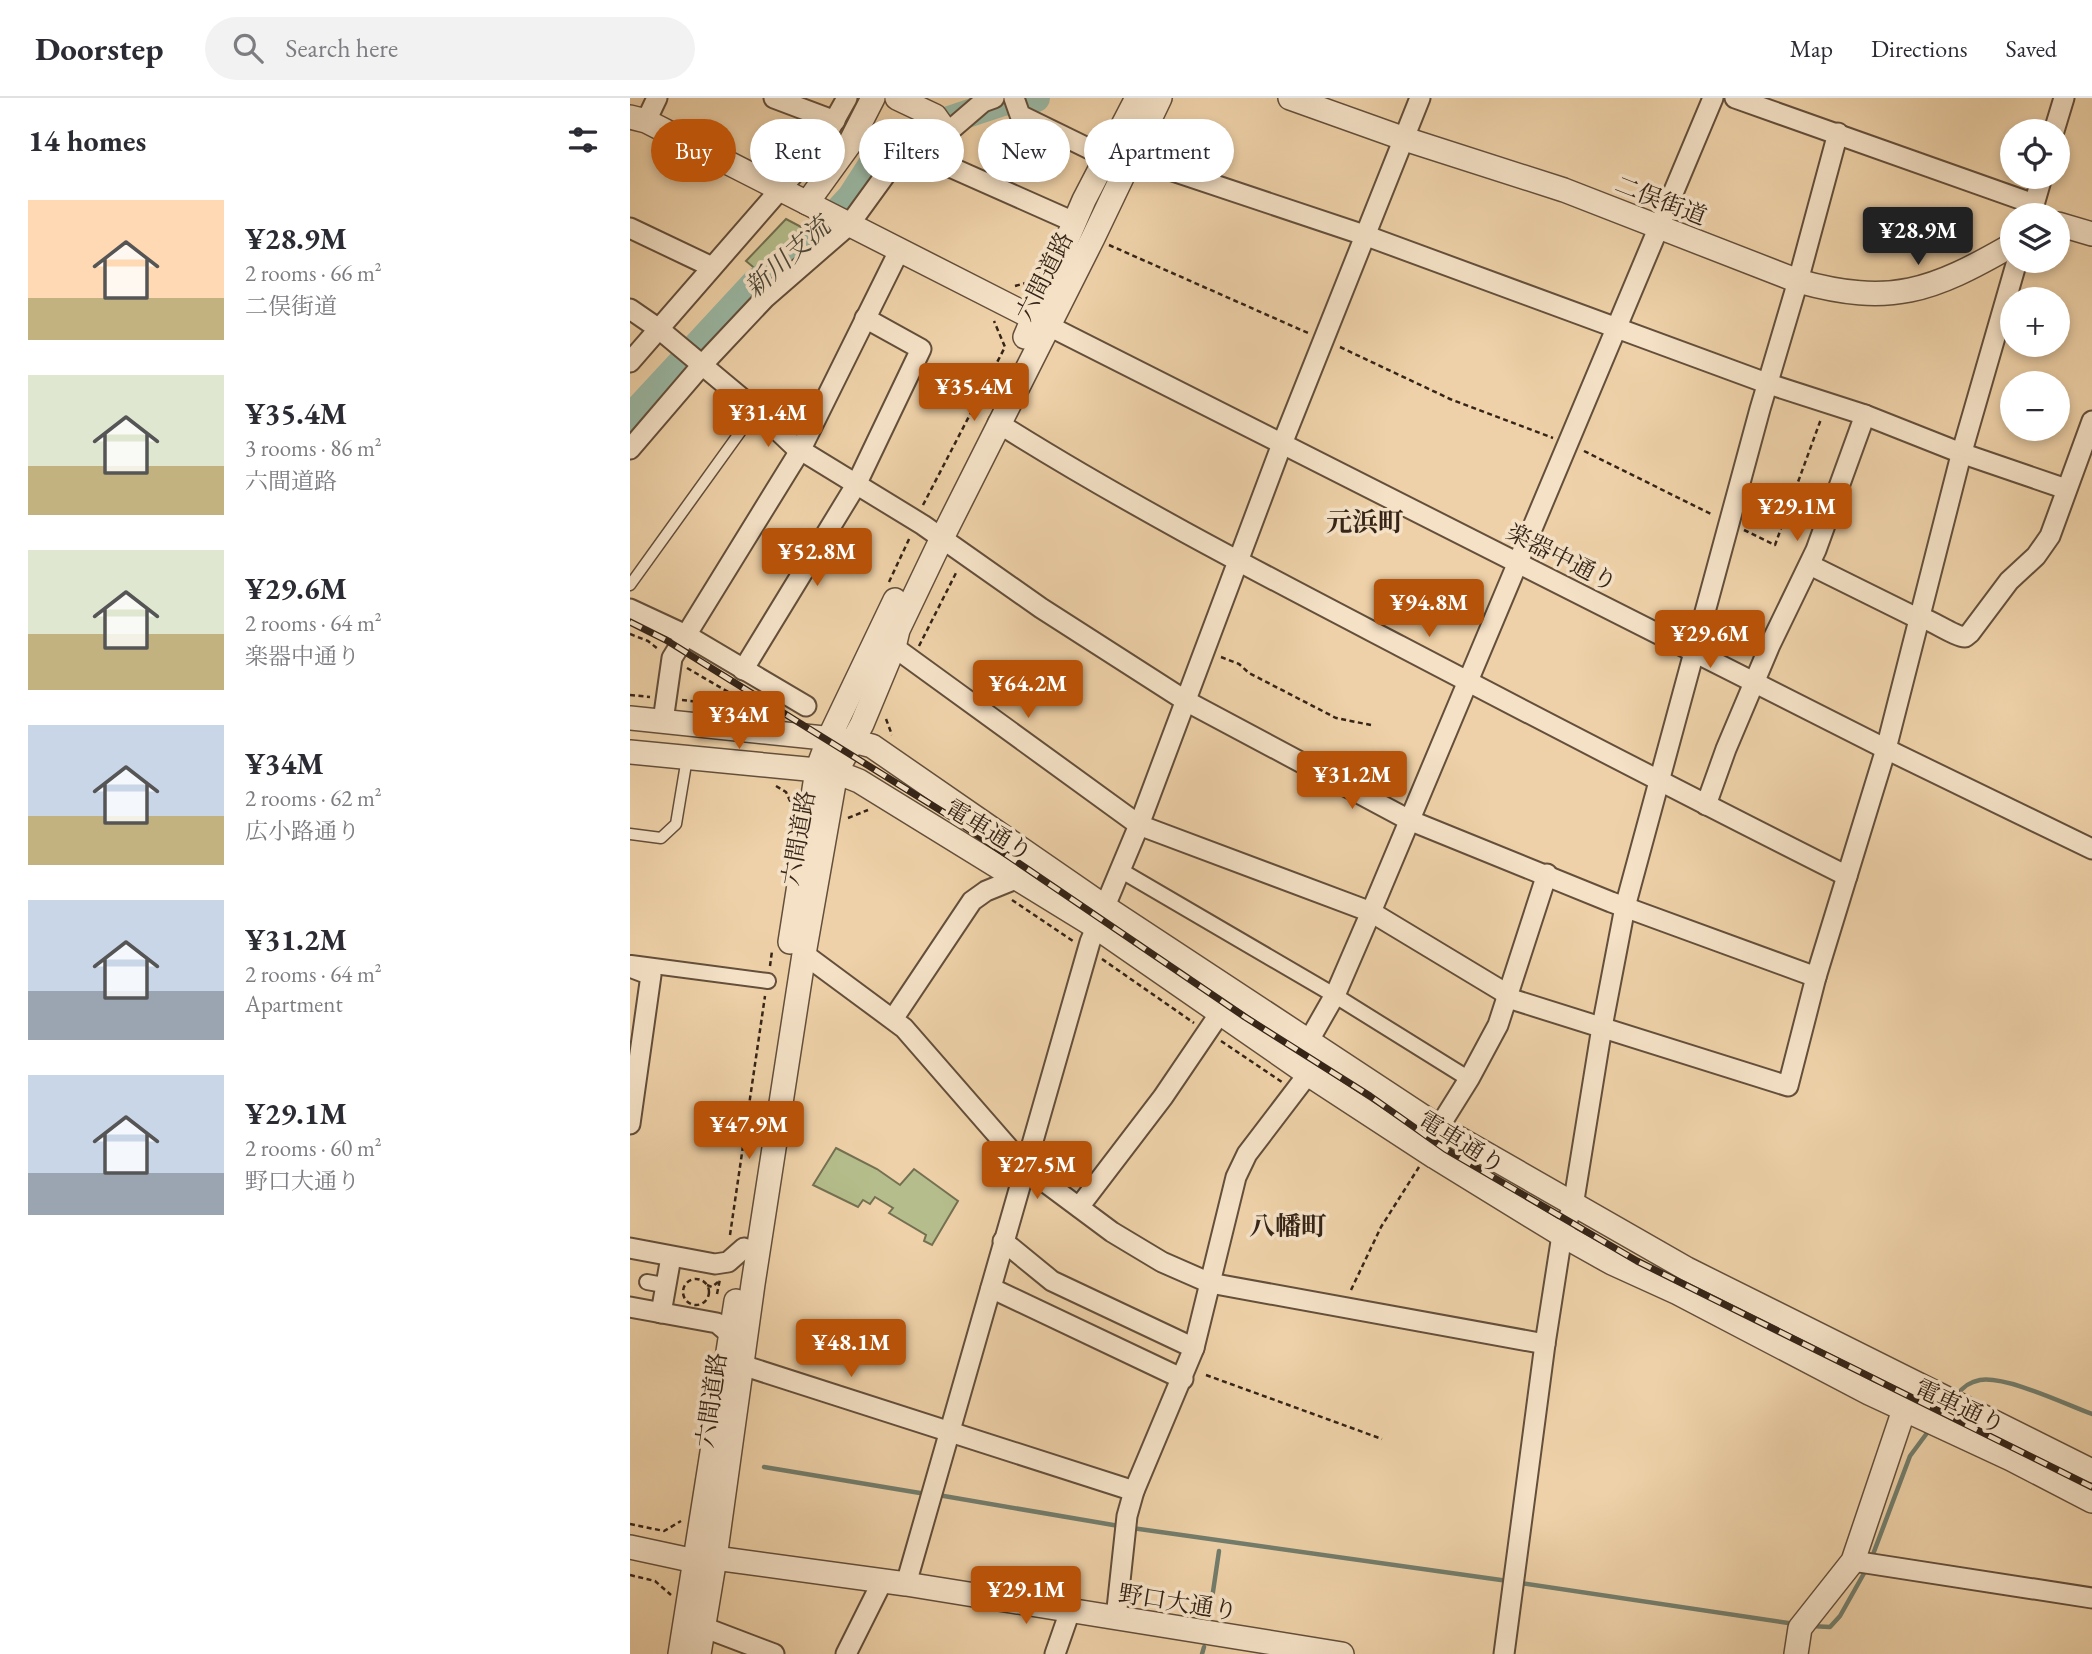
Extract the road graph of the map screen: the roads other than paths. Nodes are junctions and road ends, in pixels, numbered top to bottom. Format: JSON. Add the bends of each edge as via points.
{"nodes":[{"id":1,"x":657,"y":98,"type":"edge"},
{"id":2,"x":775,"y":98,"type":"edge"},
{"id":3,"x":847,"y":98,"type":"edge"},
{"id":4,"x":873,"y":98,"type":"edge"},
{"id":5,"x":897,"y":98,"type":"edge"},
{"id":6,"x":1137,"y":98,"type":"edge"},
{"id":7,"x":1160,"y":98,"type":"edge"},
{"id":8,"x":1290,"y":98,"type":"edge"},
{"id":9,"x":1420,"y":98,"type":"edge"},
{"id":10,"x":1713,"y":98,"type":"edge"},
{"id":11,"x":1735,"y":98,"type":"edge"},
{"id":12,"x":2064,"y":98,"type":"edge"},
{"id":13,"x":988,"y":100,"type":"edge"},
{"id":14,"x":1017,"y":107,"type":"edge"},
{"id":15,"x":638,"y":119,"type":"edge"},
{"id":16,"x":830,"y":119,"type":"edge"},
{"id":17,"x":836,"y":119,"type":"edge"},
{"id":18,"x":924,"y":119,"type":"edge"},
{"id":19,"x":956,"y":119,"type":"edge"},
{"id":20,"x":1126,"y":119,"type":"edge"},
{"id":21,"x":1150,"y":119,"type":"edge"},
{"id":22,"x":2058,"y":119,"type":"edge"},
{"id":23,"x":1838,"y":133,"type":"junction"},
{"id":24,"x":1405,"y":139,"type":"junction"},
{"id":25,"x":1084,"y":145,"type":"edge"},
{"id":26,"x":964,"y":173,"type":"edge"},
{"id":27,"x":787,"y":182,"type":"edge"},
{"id":28,"x":880,"y":182,"type":"edge"},
{"id":29,"x":1094,"y":182,"type":"edge"},
{"id":30,"x":1120,"y":182,"type":"edge"},
{"id":31,"x":1204,"y":182,"type":"edge"},
{"id":32,"x":780,"y":190,"type":"junction"},
{"id":33,"x":2014,"y":203,"type":"edge"},
{"id":34,"x":813,"y":206,"type":"junction"},
{"id":35,"x":1074,"y":222,"type":"junction"},
{"id":36,"x":849,"y":225,"type":"junction"},
{"id":37,"x":1658,"y":227,"type":"junction"},
{"id":38,"x":630,"y":228,"type":"edge"},
{"id":39,"x":2070,"y":228,"type":"edge"},
{"id":40,"x":2092,"y":234,"type":"edge"},
{"id":41,"x":1367,"y":236,"type":"junction"},
{"id":42,"x":900,"y":251,"type":"junction"},
{"id":43,"x":2000,"y":252,"type":"edge"},
{"id":44,"x":712,"y":267,"type":"junction"},
{"id":45,"x":2014,"y":273,"type":"edge"},
{"id":46,"x":1798,"y":281,"type":"junction"},
{"id":47,"x":630,"y":310,"type":"edge"},
{"id":48,"x":865,"y":318,"type":"junction"},
{"id":49,"x":1040,"y":322,"type":"junction"},
{"id":50,"x":659,"y":328,"type":"junction"},
{"id":51,"x":1616,"y":328,"type":"junction"},
{"id":52,"x":630,"y":362,"type":"edge"},
{"id":53,"x":702,"y":365,"type":"junction"},
{"id":54,"x":1769,"y":384,"type":"junction"},
{"id":55,"x":756,"y":410,"type":"junction"},
{"id":56,"x":1865,"y":415,"type":"junction"},
{"id":57,"x":2092,"y":421,"type":"edge"},
{"id":58,"x":998,"y":423,"type":"junction"},
{"id":59,"x":1282,"y":444,"type":"junction"},
{"id":60,"x":630,"y":449,"type":"edge"},
{"id":61,"x":801,"y":449,"type":"junction"},
{"id":62,"x":1961,"y":453,"type":"junction"},
{"id":63,"x":856,"y":485,"type":"junction"},
{"id":64,"x":2066,"y":489,"type":"junction"},
{"id":65,"x":930,"y":528,"type":"junction"},
{"id":66,"x":1239,"y":562,"type":"junction"},
{"id":67,"x":1519,"y":562,"type":"junction"},
{"id":68,"x":1810,"y":565,"type":"junction"},
{"id":69,"x":630,"y":585,"type":"edge"},
{"id":70,"x":630,"y":609,"type":"edge"},
{"id":71,"x":1919,"y":618,"type":"junction"},
{"id":72,"x":686,"y":635,"type":"junction"},
{"id":73,"x":905,"y":650,"type":"junction"},
{"id":74,"x":1694,"y":652,"type":"junction"},
{"id":75,"x":743,"y":670,"type":"junction"},
{"id":76,"x":1468,"y":682,"type":"junction"},
{"id":77,"x":1755,"y":683,"type":"junction"},
{"id":78,"x":1186,"y":701,"type":"junction"},
{"id":79,"x":806,"y":706,"type":"dead end"},
{"id":80,"x":630,"y":718,"type":"edge"},
{"id":81,"x":663,"y":721,"type":"junction"},
{"id":82,"x":829,"y":738,"type":"junction"},
{"id":83,"x":853,"y":741,"type":"junction"},
{"id":84,"x":1886,"y":749,"type":"junction"},
{"id":85,"x":630,"y":752,"type":"edge"},
{"id":86,"x":687,"y":758,"type":"junction"},
{"id":87,"x":827,"y":771,"type":"junction"},
{"id":88,"x":1659,"y":781,"type":"junction"},
{"id":89,"x":1706,"y":805,"type":"junction"},
{"id":90,"x":1409,"y":820,"type":"junction"},
{"id":91,"x":1139,"y":825,"type":"junction"},
{"id":92,"x":630,"y":834,"type":"edge"},
{"id":93,"x":2092,"y":849,"type":"edge"},
{"id":94,"x":1120,"y":870,"type":"junction"},
{"id":95,"x":1547,"y":874,"type":"junction"},
{"id":96,"x":1847,"y":876,"type":"junction"},
{"id":97,"x":1012,"y":887,"type":"junction"},
{"id":98,"x":1625,"y":907,"type":"junction"},
{"id":99,"x":1371,"y":912,"type":"junction"},
{"id":100,"x":1101,"y":917,"type":"junction"},
{"id":101,"x":804,"y":954,"type":"junction"},
{"id":102,"x":630,"y":965,"type":"edge"},
{"id":103,"x":1816,"y":977,"type":"junction"},
{"id":104,"x":768,"y":981,"type":"road end"},
{"id":105,"x":1334,"y":995,"type":"junction"},
{"id":106,"x":1508,"y":998,"type":"junction"},
{"id":107,"x":1220,"y":1013,"type":"junction"},
{"id":108,"x":893,"y":1019,"type":"junction"},
{"id":109,"x":1602,"y":1027,"type":"junction"},
{"id":110,"x":1308,"y":1042,"type":"junction"},
{"id":111,"x":1308,"y":1074,"type":"junction"},
{"id":112,"x":1469,"y":1079,"type":"junction"},
{"id":113,"x":630,"y":1124,"type":"edge"},
{"id":114,"x":1439,"y":1127,"type":"junction"},
{"id":115,"x":1026,"y":1168,"type":"junction"},
{"id":116,"x":1573,"y":1206,"type":"junction"},
{"id":117,"x":1079,"y":1207,"type":"junction"},
{"id":118,"x":1562,"y":1235,"type":"junction"},
{"id":119,"x":1003,"y":1241,"type":"junction"},
{"id":120,"x":735,"y":1246,"type":"junction"},
{"id":121,"x":630,"y":1248,"type":"edge"},
{"id":122,"x":671,"y":1257,"type":"junction"},
{"id":123,"x":1210,"y":1283,"type":"junction"},
{"id":124,"x":991,"y":1288,"type":"junction"},
{"id":125,"x":630,"y":1307,"type":"edge"},
{"id":126,"x":661,"y":1313,"type":"junction"},
{"id":127,"x":730,"y":1334,"type":"junction"},
{"id":128,"x":1545,"y":1344,"type":"junction"},
{"id":129,"x":1194,"y":1348,"type":"junction"},
{"id":130,"x":742,"y":1365,"type":"junction"},
{"id":131,"x":1182,"y":1379,"type":"junction"},
{"id":132,"x":1914,"y":1382,"type":"junction"},
{"id":133,"x":1903,"y":1409,"type":"junction"},
{"id":134,"x":948,"y":1430,"type":"junction"},
{"id":135,"x":2092,"y":1471,"type":"edge"},
{"id":136,"x":1134,"y":1491,"type":"junction"},
{"id":137,"x":2092,"y":1501,"type":"edge"},
{"id":138,"x":630,"y":1547,"type":"edge"},
{"id":139,"x":705,"y":1559,"type":"junction"},
{"id":140,"x":1853,"y":1561,"type":"junction"},
{"id":141,"x":882,"y":1582,"type":"junction"},
{"id":142,"x":906,"y":1584,"type":"junction"},
{"id":143,"x":2092,"y":1598,"type":"edge"},
{"id":144,"x":1070,"y":1611,"type":"junction"},
{"id":145,"x":1115,"y":1619,"type":"junction"},
{"id":146,"x":704,"y":1627,"type":"junction"},
{"id":147,"x":1269,"y":1648,"type":"edge"},
{"id":148,"x":680,"y":1654,"type":"edge"},
{"id":149,"x":699,"y":1654,"type":"edge"},
{"id":150,"x":774,"y":1654,"type":"edge"},
{"id":151,"x":846,"y":1654,"type":"edge"},
{"id":152,"x":1055,"y":1654,"type":"edge"},
{"id":153,"x":1342,"y":1654,"type":"edge"},
{"id":154,"x":1504,"y":1654,"type":"edge"},
{"id":155,"x":1796,"y":1654,"type":"edge"}],
"edges":[{"from":1,"to":15,"type":"street"},
{"from":2,"to":16,"type":"street"},
{"from":3,"to":17,"type":"street"},
{"from":4,"to":34,"type":"street"},
{"from":5,"to":18,"type":"street"},
{"from":6,"to":20,"type":"street","name":"六間道路"},
{"from":7,"to":21,"type":"street","name":"六間道路"},
{"from":8,"to":24,"type":"street","name":"二俣街道"},
{"from":9,"to":24,"type":"street"},
{"from":10,"to":37,"type":"street"},
{"from":11,"to":23,"type":"street"},
{"from":12,"to":22,"type":"street"},
{"from":13,"to":19,"type":"street"},
{"from":14,"to":25,"type":"street"},
{"from":15,"to":32,"type":"street"},
{"from":23,"to":33,"type":"street"},
{"from":23,"to":46,"type":"street"},
{"from":24,"to":37,"type":"street","name":"二俣街道","via":[[1564,190]]},
{"from":24,"to":41,"type":"street"},
{"from":26,"to":35,"type":"street"},
{"from":27,"to":32,"type":"street"},
{"from":28,"to":36,"type":"street"},
{"from":29,"to":35,"type":"street","name":"六間道路"},
{"from":30,"to":49,"type":"street","name":"六間道路","via":[[1093,238]]},
{"from":31,"to":41,"type":"street"},
{"from":32,"to":34,"type":"street"},
{"from":32,"to":44,"type":"street"},
{"from":34,"to":36,"type":"street"},
{"from":35,"to":49,"type":"street","name":"六間道路"},
{"from":36,"to":42,"type":"street"},
{"from":36,"to":53,"type":"street","via":[[765,298]]},
{"from":37,"to":46,"type":"street","name":"二俣街道"},
{"from":37,"to":51,"type":"street"},
{"from":38,"to":44,"type":"street"},
{"from":39,"to":40,"type":"street"},
{"from":41,"to":51,"type":"street"},
{"from":41,"to":59,"type":"street"},
{"from":42,"to":48,"type":"street"},
{"from":42,"to":49,"type":"street"},
{"from":43,"to":46,"type":"street","name":"二俣街道","via":[[1954,277],[1911,290],[1870,294]]},
{"from":44,"to":50,"type":"street"},
{"from":45,"to":62,"type":"street"},
{"from":46,"to":54,"type":"street"},
{"from":47,"to":50,"type":"street"},
{"from":48,"to":61,"type":"street"},
{"from":48,"to":63,"type":"street","via":[[921,349]]},
{"from":49,"to":58,"type":"street","name":"六間道路"},
{"from":49,"to":59,"type":"street","name":"楽器中通り"},
{"from":49,"to":65,"type":"street","name":"六間道路"},
{"from":50,"to":52,"type":"street"},
{"from":50,"to":53,"type":"street"},
{"from":51,"to":54,"type":"street"},
{"from":51,"to":67,"type":"street"},
{"from":53,"to":55,"type":"street"},
{"from":53,"to":60,"type":"street"},
{"from":54,"to":56,"type":"street"},
{"from":54,"to":74,"type":"street"},
{"from":55,"to":61,"type":"street"},
{"from":55,"to":69,"type":"lane"},
{"from":56,"to":62,"type":"street"},
{"from":56,"to":68,"type":"street"},
{"from":57,"to":64,"type":"street"},
{"from":58,"to":65,"type":"street","name":"六間道路"},
{"from":58,"to":66,"type":"street"},
{"from":59,"to":66,"type":"street"},
{"from":59,"to":67,"type":"street","name":"楽器中通り"},
{"from":61,"to":63,"type":"street"},
{"from":61,"to":72,"type":"street"},
{"from":62,"to":64,"type":"street"},
{"from":62,"to":71,"type":"street"},
{"from":63,"to":65,"type":"street"},
{"from":63,"to":75,"type":"street"},
{"from":64,"to":71,"type":"street","via":[[2043,547],[2009,581],[1965,638]]},
{"from":65,"to":73,"type":"street","name":"六間道路","via":[[898,630]]},
{"from":65,"to":78,"type":"street","via":[[1041,608]]},
{"from":65,"to":82,"type":"street","name":"六間道路"},
{"from":66,"to":76,"type":"street"},
{"from":66,"to":78,"type":"street"},
{"from":67,"to":74,"type":"street","name":"楽器中通り"},
{"from":67,"to":76,"type":"street"},
{"from":68,"to":71,"type":"street"},
{"from":68,"to":77,"type":"street"},
{"from":70,"to":72,"type":"street"},
{"from":71,"to":84,"type":"street"},
{"from":72,"to":75,"type":"street"},
{"from":72,"to":81,"type":"street","via":[[672,658]]},
{"from":73,"to":83,"type":"street","name":"六間道路"},
{"from":73,"to":91,"type":"street"},
{"from":74,"to":77,"type":"street","name":"楽器中通り"},
{"from":74,"to":88,"type":"street"},
{"from":75,"to":79,"type":"street"},
{"from":76,"to":88,"type":"street"},
{"from":76,"to":90,"type":"street"},
{"from":77,"to":84,"type":"street","name":"楽器中通り"},
{"from":77,"to":89,"type":"street"},
{"from":78,"to":90,"type":"street"},
{"from":78,"to":91,"type":"street"},
{"from":80,"to":81,"type":"street","name":"電車通り"},
{"from":81,"to":82,"type":"street","name":"電車通り"},
{"from":82,"to":83,"type":"street","name":"電車通り"},
{"from":82,"to":87,"type":"street","name":"六間道路"},
{"from":83,"to":87,"type":"street","name":"六間道路"},
{"from":83,"to":100,"type":"street","name":"電車通り","via":[[872,746]]},
{"from":84,"to":93,"type":"street","name":"楽器中通り"},
{"from":84,"to":96,"type":"street"},
{"from":85,"to":86,"type":"street","name":"電車通り"},
{"from":86,"to":87,"type":"street","name":"電車通り"},
{"from":86,"to":92,"type":"lane","via":[[676,824],[661,838]]},
{"from":87,"to":97,"type":"street","name":"電車通り","via":[[859,781]]},
{"from":87,"to":101,"type":"street","name":"六間道路"},
{"from":87,"to":120,"type":"street","name":"六間道路"},
{"from":88,"to":89,"type":"street"},
{"from":88,"to":98,"type":"street"},
{"from":89,"to":96,"type":"street"},
{"from":90,"to":95,"type":"street"},
{"from":90,"to":99,"type":"street"},
{"from":91,"to":94,"type":"street"},
{"from":91,"to":99,"type":"street"},
{"from":94,"to":100,"type":"street"},
{"from":94,"to":105,"type":"street"},
{"from":95,"to":98,"type":"street"},
{"from":95,"to":106,"type":"street"},
{"from":96,"to":103,"type":"street"},
{"from":97,"to":100,"type":"street","name":"電車通り"},
{"from":97,"to":108,"type":"street","via":[[986,891],[972,901]]},
{"from":98,"to":103,"type":"street"},
{"from":98,"to":109,"type":"street"},
{"from":99,"to":105,"type":"street"},
{"from":99,"to":106,"type":"street","via":[[1502,990]]},
{"from":100,"to":107,"type":"street","name":"電車通り"},
{"from":100,"to":110,"type":"street","name":"電車通り"},
{"from":100,"to":115,"type":"street"},
{"from":101,"to":108,"type":"street"},
{"from":101,"to":130,"type":"street","name":"六間道路"},
{"from":102,"to":104,"type":"street"},
{"from":102,"to":113,"type":"street","via":[[651,975]]},
{"from":103,"to":109,"type":"street","via":[[1788,1086]]},
{"from":105,"to":110,"type":"street"},
{"from":105,"to":112,"type":"street"},
{"from":106,"to":109,"type":"street"},
{"from":106,"to":112,"type":"street"},
{"from":107,"to":111,"type":"street","name":"電車通り"},
{"from":107,"to":117,"type":"street","via":[[1157,1107]]},
{"from":108,"to":115,"type":"street"},
{"from":109,"to":116,"type":"street"},
{"from":110,"to":114,"type":"street","name":"電車通り"},
{"from":111,"to":118,"type":"street","name":"電車通り"},
{"from":111,"to":123,"type":"street","via":[[1247,1154],[1236,1177]]},
{"from":112,"to":114,"type":"street"},
{"from":114,"to":116,"type":"street","name":"電車通り"},
{"from":115,"to":117,"type":"street"},
{"from":115,"to":119,"type":"street"},
{"from":116,"to":118,"type":"street"},
{"from":116,"to":132,"type":"street","name":"電車通り","via":[[1687,1269]]},
{"from":117,"to":123,"type":"street","via":[[1162,1262]]},
{"from":118,"to":128,"type":"street"},
{"from":118,"to":133,"type":"street","name":"電車通り"},
{"from":119,"to":124,"type":"street"},
{"from":119,"to":129,"type":"street","via":[[1052,1281]]},
{"from":120,"to":122,"type":"street","via":[[736,1256],[722,1263]]},
{"from":120,"to":127,"type":"street","name":"六間道路"},
{"from":121,"to":122,"type":"street"},
{"from":122,"to":126,"type":"street"},
{"from":123,"to":128,"type":"street"},
{"from":123,"to":129,"type":"street"},
{"from":124,"to":131,"type":"street"},
{"from":124,"to":134,"type":"street"},
{"from":125,"to":126,"type":"street"},
{"from":126,"to":127,"type":"street","via":[[717,1323]]},
{"from":127,"to":139,"type":"street","name":"六間道路"},
{"from":128,"to":154,"type":"street"},
{"from":129,"to":131,"type":"street"},
{"from":130,"to":134,"type":"street"},
{"from":130,"to":139,"type":"street","name":"六間道路"},
{"from":131,"to":136,"type":"street"},
{"from":132,"to":133,"type":"street"},
{"from":132,"to":135,"type":"street","name":"電車通り"},
{"from":133,"to":137,"type":"street","name":"電車通り"},
{"from":133,"to":140,"type":"street"},
{"from":134,"to":136,"type":"street"},
{"from":134,"to":142,"type":"street"},
{"from":136,"to":145,"type":"street"},
{"from":138,"to":139,"type":"street","name":"野口大通り"},
{"from":139,"to":141,"type":"street","name":"野口大通り"},
{"from":139,"to":146,"type":"street","name":"六間道路"},
{"from":139,"to":148,"type":"street","name":"六間道路"},
{"from":140,"to":143,"type":"street"},
{"from":140,"to":155,"type":"street","via":[[1800,1628]]},
{"from":141,"to":142,"type":"street","name":"野口大通り"},
{"from":141,"to":151,"type":"street"},
{"from":142,"to":144,"type":"street","name":"野口大通り"},
{"from":144,"to":145,"type":"street","name":"野口大通り"},
{"from":144,"to":152,"type":"street"},
{"from":145,"to":147,"type":"street","name":"野口大通り"},
{"from":146,"to":149,"type":"street","name":"六間道路"},
{"from":146,"to":150,"type":"street"},
{"from":147,"to":153,"type":"street","name":"野口大通り"}]}
